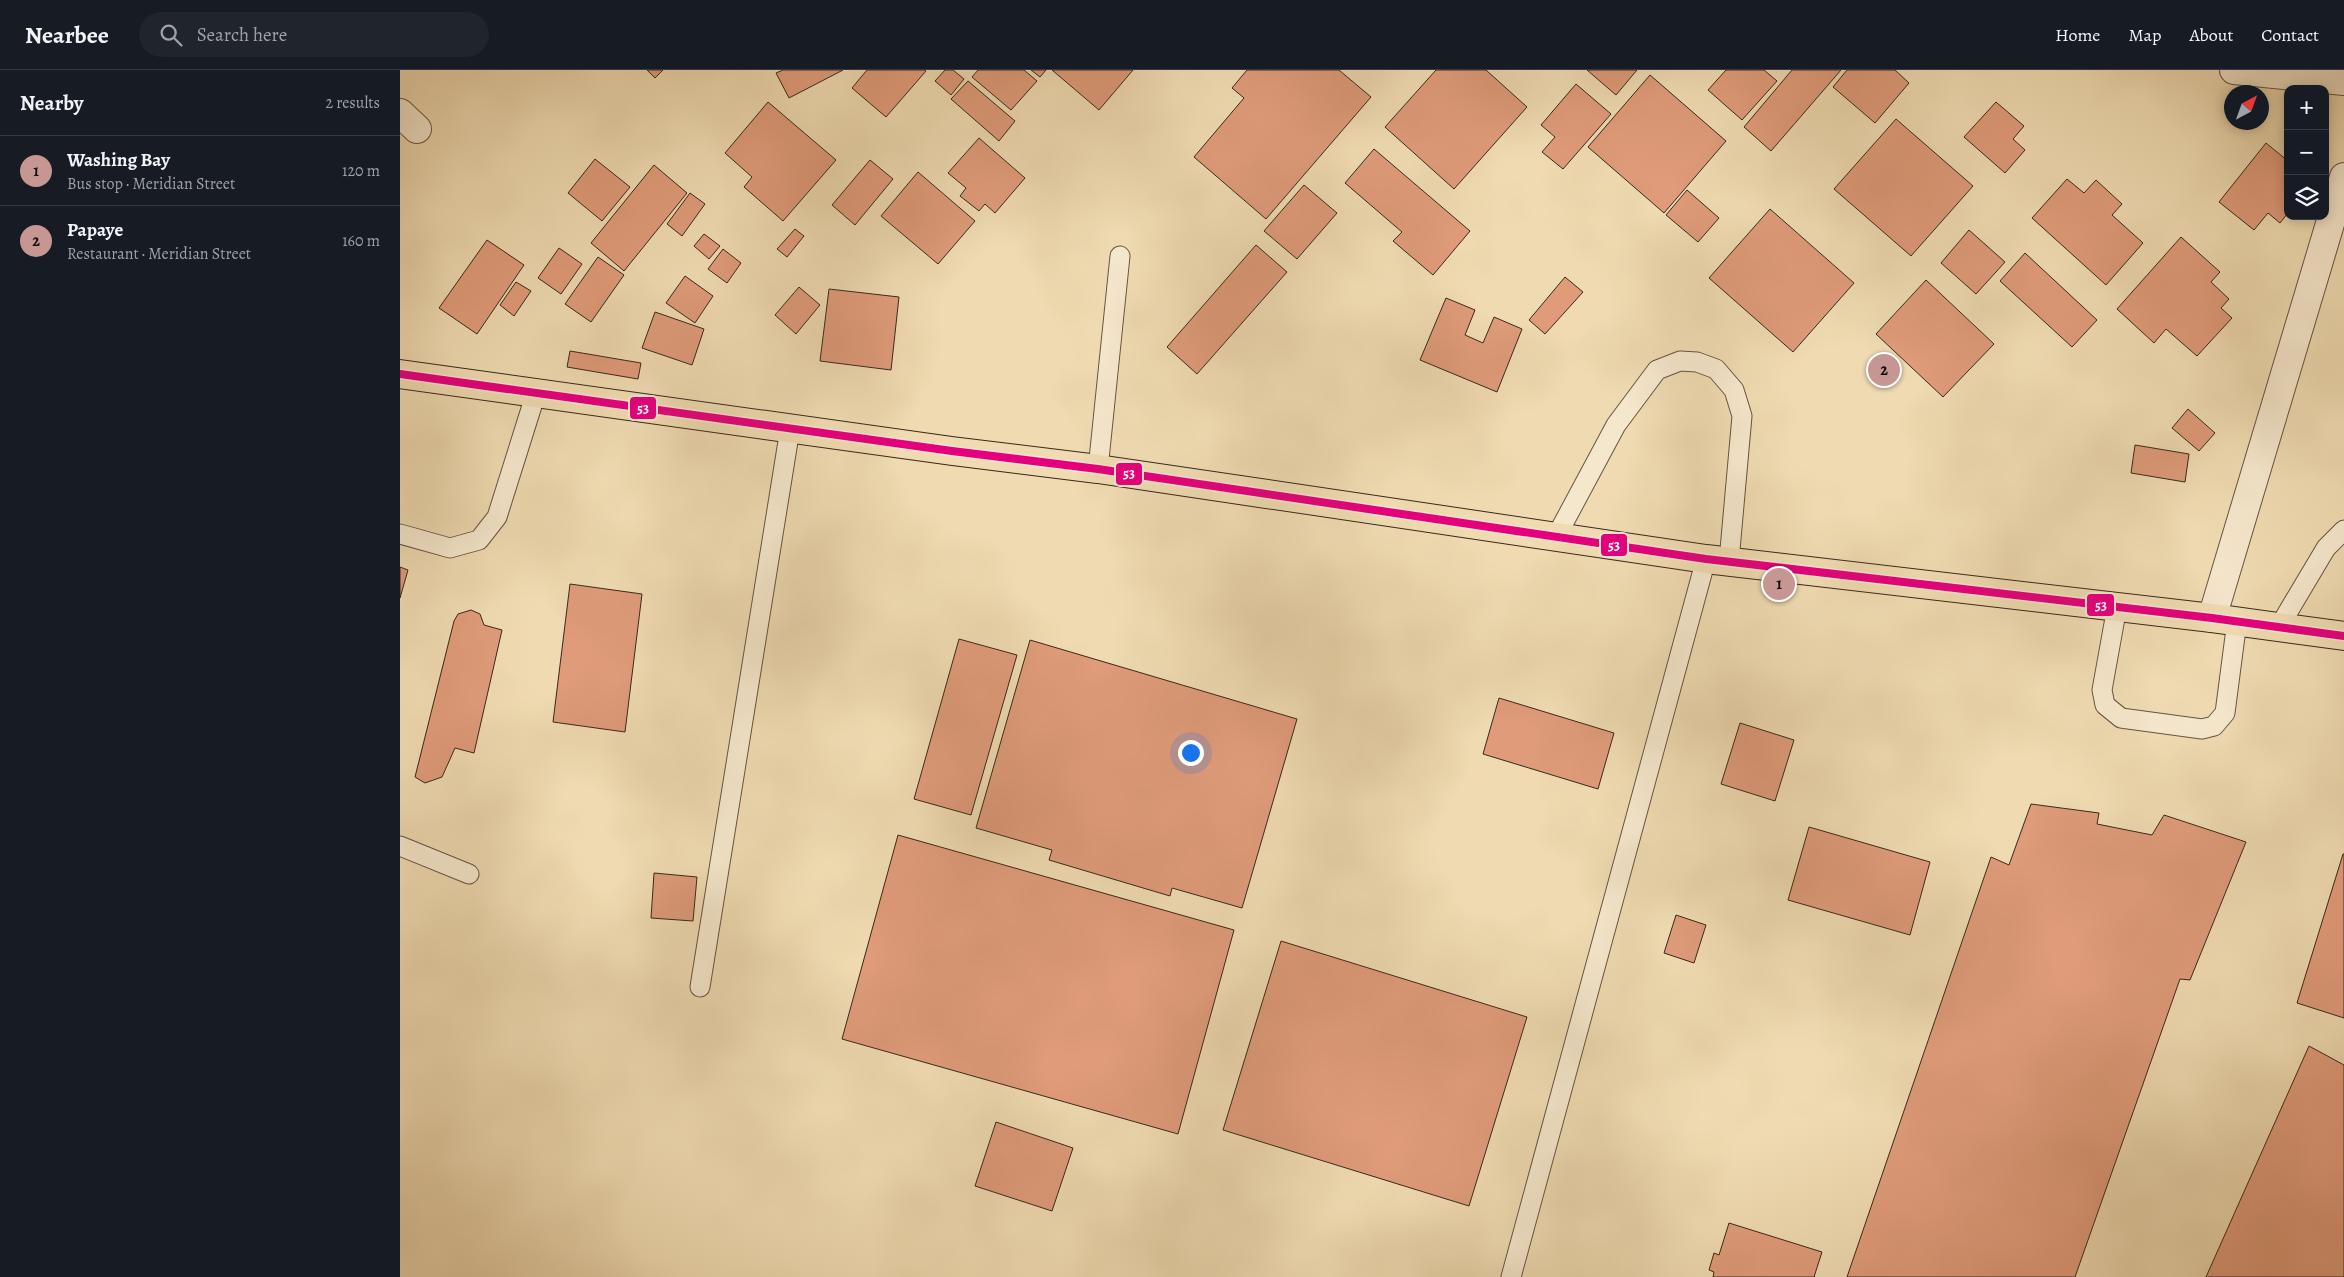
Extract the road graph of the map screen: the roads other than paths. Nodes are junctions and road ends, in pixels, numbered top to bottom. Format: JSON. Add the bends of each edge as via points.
{"nodes":[{"id":1,"x":2234,"y":70,"type":"edge"},
{"id":2,"x":2344,"y":81,"type":"edge"},
{"id":3,"x":2344,"y":177,"type":"edge"},
{"id":4,"x":1120,"y":256,"type":"dead end"},
{"id":5,"x":400,"y":374,"type":"edge"},
{"id":6,"x":536,"y":393,"type":"junction"},
{"id":7,"x":790,"y":429,"type":"junction"},
{"id":8,"x":1098,"y":469,"type":"junction"},
{"id":9,"x":2344,"y":530,"type":"edge"},
{"id":10,"x":400,"y":534,"type":"edge"},
{"id":11,"x":1556,"y":537,"type":"junction"},
{"id":12,"x":1718,"y":560,"type":"junction"},
{"id":13,"x":2117,"y":606,"type":"junction"},
{"id":14,"x":2225,"y":619,"type":"junction"},
{"id":15,"x":2279,"y":627,"type":"junction"},
{"id":16,"x":2344,"y":636,"type":"edge"},
{"id":17,"x":400,"y":846,"type":"edge"},
{"id":18,"x":469,"y":874,"type":"dead end"},
{"id":19,"x":700,"y":987,"type":"dead end"},
{"id":20,"x":1510,"y":1277,"type":"edge"}],
"edges":[{"from":1,"to":2,"type":"street"},
{"from":3,"to":14,"type":"street"},
{"from":4,"to":8,"type":"lane"},
{"from":5,"to":6,"type":"main road"},
{"from":6,"to":7,"type":"main road"},
{"from":6,"to":10,"type":"lane","via":[[497,517],[479,540],[450,548]]},
{"from":7,"to":8,"type":"main road"},
{"from":7,"to":19,"type":"lane"},
{"from":8,"to":11,"type":"main road"},
{"from":9,"to":15,"type":"lane","via":[[2326,548]]},
{"from":11,"to":12,"type":"main road"},
{"from":11,"to":12,"type":"lane","via":[[1616,425],[1657,370],[1680,361],[1697,362],[1716,369],[1734,390],[1742,416]]},
{"from":12,"to":13,"type":"main road"},
{"from":12,"to":20,"type":"lane"},
{"from":13,"to":14,"type":"main road"},
{"from":13,"to":14,"type":"lane","via":[[2102,690],[2105,705],[2121,718],[2202,729],[2214,726],[2225,712]]},
{"from":14,"to":15,"type":"main road"},
{"from":15,"to":16,"type":"main road"},
{"from":17,"to":18,"type":"lane"}]}
